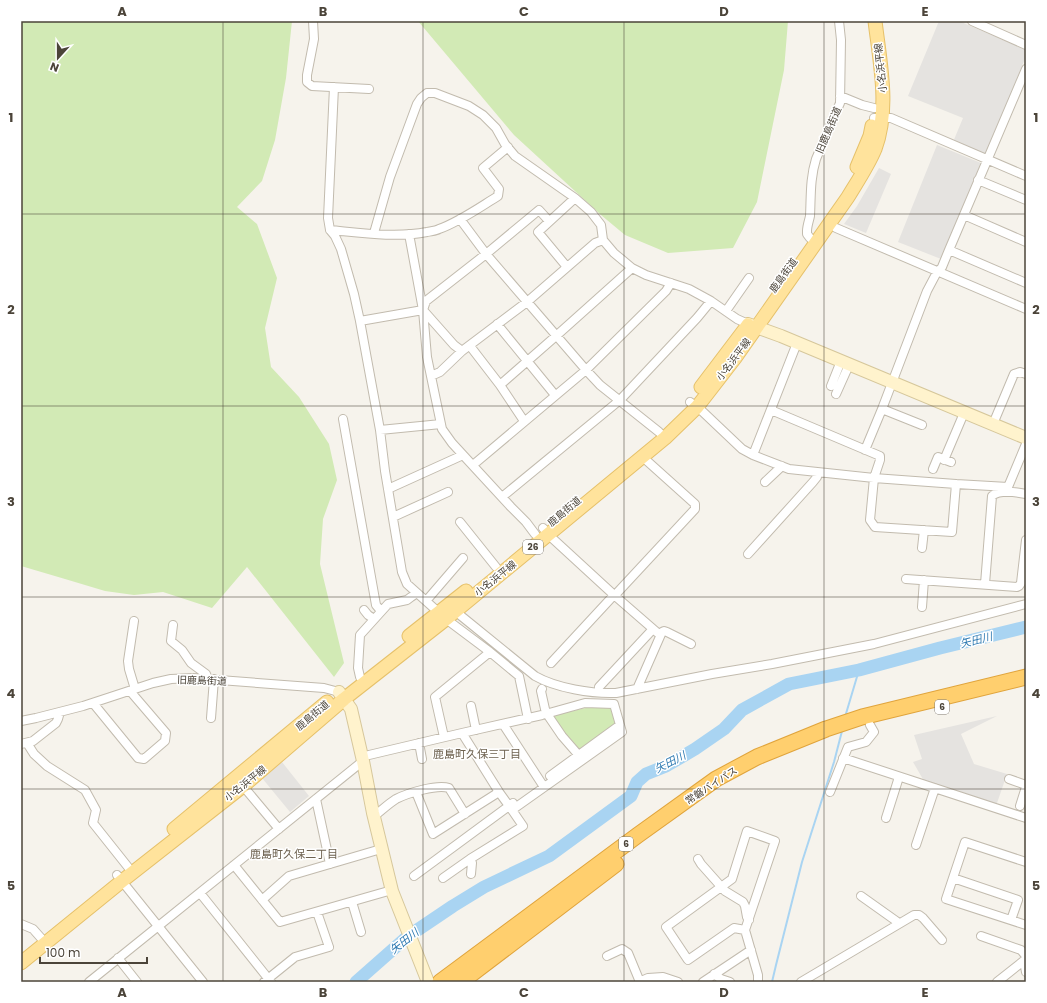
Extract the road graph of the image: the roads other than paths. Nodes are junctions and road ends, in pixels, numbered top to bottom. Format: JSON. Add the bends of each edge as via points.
{"nodes":[{"id":1,"x":313,"y":21,"type":"edge"},
{"id":2,"x":839,"y":21,"type":"edge"},
{"id":3,"x":866,"y":21,"type":"edge"},
{"id":4,"x":875,"y":21,"type":"edge"},
{"id":5,"x":972,"y":21,"type":"edge"},
{"id":6,"x":1026,"y":45,"type":"edge"},
{"id":7,"x":1026,"y":69,"type":"edge"},
{"id":8,"x":334,"y":87,"type":"junction"},
{"id":9,"x":369,"y":89,"type":"dead end"},
{"id":10,"x":840,"y":96,"type":"junction"},
{"id":11,"x":877,"y":115,"type":"junction"},
{"id":12,"x":508,"y":147,"type":"junction"},
{"id":13,"x":988,"y":160,"type":"junction"},
{"id":14,"x":1026,"y":176,"type":"edge"},
{"id":15,"x":978,"y":180,"type":"junction"},
{"id":16,"x":575,"y":198,"type":"junction"},
{"id":17,"x":1026,"y":200,"type":"edge"},
{"id":18,"x":964,"y":215,"type":"junction"},
{"id":19,"x":460,"y":219,"type":"junction"},
{"id":20,"x":549,"y":221,"type":"junction"},
{"id":21,"x":836,"y":228,"type":"dead end"},
{"id":22,"x":330,"y":230,"type":"junction"},
{"id":23,"x":374,"y":234,"type":"junction"},
{"id":24,"x":409,"y":234,"type":"junction"},
{"id":25,"x":810,"y":238,"type":"junction"},
{"id":26,"x":603,"y":240,"type":"junction"},
{"id":27,"x":1026,"y":242,"type":"edge"},
{"id":28,"x":949,"y":250,"type":"junction"},
{"id":29,"x":486,"y":254,"type":"junction"},
{"id":30,"x":567,"y":266,"type":"junction"},
{"id":31,"x":632,"y":268,"type":"junction"},
{"id":32,"x":938,"y":272,"type":"junction"},
{"id":33,"x":749,"y":278,"type":"dead end"},
{"id":34,"x":671,"y":283,"type":"junction"},
{"id":35,"x":1026,"y":283,"type":"edge"},
{"id":36,"x":711,"y":301,"type":"junction"},
{"id":37,"x":526,"y":302,"type":"junction"},
{"id":38,"x":1026,"y":309,"type":"edge"},
{"id":39,"x":423,"y":310,"type":"junction"},
{"id":40,"x":726,"y":311,"type":"junction"},
{"id":41,"x":360,"y":321,"type":"junction"},
{"id":42,"x":498,"y":324,"type":"junction"},
{"id":43,"x":752,"y":326,"type":"junction"},
{"id":44,"x":556,"y":336,"type":"junction"},
{"id":45,"x":797,"y":343,"type":"junction"},
{"id":46,"x":470,"y":346,"type":"junction"},
{"id":47,"x":462,"y":351,"type":"junction"},
{"id":48,"x":527,"y":361,"type":"junction"},
{"id":49,"x":845,"y":363,"type":"junction"},
{"id":50,"x":586,"y":370,"type":"junction"},
{"id":51,"x":1026,"y":374,"type":"edge"},
{"id":52,"x":431,"y":376,"type":"junction"},
{"id":53,"x":892,"y":383,"type":"junction"},
{"id":54,"x":500,"y":385,"type":"junction"},
{"id":55,"x":831,"y":386,"type":"dead end"},
{"id":56,"x":836,"y":394,"type":"dead end"},
{"id":57,"x":556,"y":395,"type":"junction"},
{"id":58,"x":620,"y":400,"type":"junction"},
{"id":59,"x":693,"y":404,"type":"junction"},
{"id":60,"x":882,"y":409,"type":"junction"},
{"id":61,"x":771,"y":410,"type":"junction"},
{"id":62,"x":964,"y":413,"type":"junction"},
{"id":63,"x":343,"y":419,"type":"dead end"},
{"id":64,"x":524,"y":421,"type":"junction"},
{"id":65,"x":441,"y":424,"type":"junction"},
{"id":66,"x":993,"y":424,"type":"junction"},
{"id":67,"x":922,"y":425,"type":"dead end"},
{"id":68,"x":380,"y":430,"type":"junction"},
{"id":69,"x":662,"y":435,"type":"junction"},
{"id":70,"x":1026,"y":438,"type":"edge"},
{"id":71,"x":1026,"y":444,"type":"edge"},
{"id":72,"x":865,"y":450,"type":"junction"},
{"id":73,"x":463,"y":455,"type":"junction"},
{"id":74,"x":753,"y":455,"type":"junction"},
{"id":75,"x":646,"y":460,"type":"dead end"},
{"id":76,"x":473,"y":465,"type":"junction"},
{"id":77,"x":782,"y":466,"type":"junction"},
{"id":78,"x":933,"y":469,"type":"dead end"},
{"id":79,"x":817,"y":472,"type":"junction"},
{"id":80,"x":874,"y":478,"type":"junction"},
{"id":81,"x":765,"y":482,"type":"dead end"},
{"id":82,"x":956,"y":484,"type":"junction"},
{"id":83,"x":388,"y":489,"type":"junction"},
{"id":84,"x":1007,"y":490,"type":"junction"},
{"id":85,"x":448,"y":492,"type":"dead end"},
{"id":86,"x":1026,"y":494,"type":"edge"},
{"id":87,"x":502,"y":497,"type":"junction"},
{"id":88,"x":393,"y":517,"type":"junction"},
{"id":89,"x":460,"y":522,"type":"dead end"},
{"id":90,"x":924,"y":530,"type":"junction"},
{"id":91,"x":542,"y":532,"type":"junction"},
{"id":92,"x":1026,"y":540,"type":"edge"},
{"id":93,"x":1026,"y":546,"type":"edge"},
{"id":94,"x":922,"y":548,"type":"dead end"},
{"id":95,"x":748,"y":554,"type":"dead end"},
{"id":96,"x":463,"y":558,"type":"dead end"},
{"id":97,"x":496,"y":567,"type":"junction"},
{"id":98,"x":1024,"y":571,"type":"edge"},
{"id":99,"x":906,"y":578,"type":"dead end"},
{"id":100,"x":924,"y":580,"type":"junction"},
{"id":101,"x":985,"y":584,"type":"junction"},
{"id":102,"x":417,"y":593,"type":"junction"},
{"id":103,"x":614,"y":595,"type":"junction"},
{"id":104,"x":426,"y":602,"type":"junction"},
{"id":105,"x":1026,"y":604,"type":"edge"},
{"id":106,"x":922,"y":607,"type":"dead end"},
{"id":107,"x":364,"y":610,"type":"dead end"},
{"id":108,"x":381,"y":611,"type":"junction"},
{"id":109,"x":446,"y":614,"type":"junction"},
{"id":110,"x":374,"y":619,"type":"junction"},
{"id":111,"x":134,"y":621,"type":"dead end"},
{"id":112,"x":173,"y":625,"type":"dead end"},
{"id":113,"x":653,"y":629,"type":"junction"},
{"id":114,"x":660,"y":635,"type":"junction"},
{"id":115,"x":691,"y":644,"type":"dead end"},
{"id":116,"x":490,"y":652,"type":"junction"},
{"id":117,"x":551,"y":663,"type":"dead end"},
{"id":118,"x":360,"y":677,"type":"junction"},
{"id":119,"x":1026,"y":677,"type":"edge"},
{"id":120,"x":211,"y":679,"type":"junction"},
{"id":121,"x":1026,"y":687,"type":"edge"},
{"id":122,"x":599,"y":688,"type":"dead end"},
{"id":123,"x":542,"y":689,"type":"dead end"},
{"id":124,"x":638,"y":689,"type":"junction"},
{"id":125,"x":133,"y":690,"type":"junction"},
{"id":126,"x":342,"y":696,"type":"junction"},
{"id":127,"x":93,"y":703,"type":"junction"},
{"id":128,"x":471,"y":706,"type":"dead end"},
{"id":129,"x":60,"y":712,"type":"junction"},
{"id":130,"x":547,"y":714,"type":"junction"},
{"id":131,"x":211,"y":718,"type":"dead end"},
{"id":132,"x":528,"y":719,"type":"junction"},
{"id":133,"x":21,"y":721,"type":"edge"},
{"id":134,"x":503,"y":724,"type":"junction"},
{"id":135,"x":863,"y":724,"type":"junction"},
{"id":136,"x":476,"y":730,"type":"junction"},
{"id":137,"x":462,"y":733,"type":"junction"},
{"id":138,"x":824,"y":735,"type":"junction"},
{"id":139,"x":444,"y":737,"type":"junction"},
{"id":140,"x":419,"y":743,"type":"junction"},
{"id":141,"x":24,"y":744,"type":"edge"},
{"id":142,"x":581,"y":757,"type":"junction"},
{"id":143,"x":843,"y":758,"type":"junction"},
{"id":144,"x":362,"y":759,"type":"junction"},
{"id":145,"x":422,"y":759,"type":"dead end"},
{"id":146,"x":899,"y":777,"type":"junction"},
{"id":147,"x":1009,"y":779,"type":"dead end"},
{"id":148,"x":542,"y":785,"type":"junction"},
{"id":149,"x":243,"y":786,"type":"junction"},
{"id":150,"x":1026,"y":786,"type":"edge"},
{"id":151,"x":935,"y":788,"type":"junction"},
{"id":152,"x":416,"y":792,"type":"junction"},
{"id":153,"x":499,"y":792,"type":"junction"},
{"id":154,"x":830,"y":792,"type":"dead end"},
{"id":155,"x":316,"y":799,"type":"junction"},
{"id":156,"x":1020,"y":806,"type":"dead end"},
{"id":157,"x":511,"y":808,"type":"junction"},
{"id":158,"x":465,"y":814,"type":"junction"},
{"id":159,"x":374,"y":817,"type":"junction"},
{"id":160,"x":886,"y":818,"type":"dead end"},
{"id":161,"x":1026,"y":818,"type":"edge"},
{"id":162,"x":279,"y":829,"type":"junction"},
{"id":163,"x":916,"y":845,"type":"dead end"},
{"id":164,"x":381,"y":849,"type":"junction"},
{"id":165,"x":470,"y":859,"type":"junction"},
{"id":166,"x":698,"y":859,"type":"dead end"},
{"id":167,"x":1026,"y":862,"type":"edge"},
{"id":168,"x":330,"y":864,"type":"junction"},
{"id":169,"x":234,"y":865,"type":"junction"},
{"id":170,"x":128,"y":867,"type":"junction"},
{"id":171,"x":471,"y":874,"type":"dead end"},
{"id":172,"x":414,"y":876,"type":"dead end"},
{"id":173,"x":120,"y":878,"type":"junction"},
{"id":174,"x":443,"y":878,"type":"dead end"},
{"id":175,"x":953,"y":878,"type":"junction"},
{"id":176,"x":721,"y":887,"type":"junction"},
{"id":177,"x":392,"y":890,"type":"junction"},
{"id":178,"x":200,"y":893,"type":"junction"},
{"id":179,"x":861,"y":896,"type":"dead end"},
{"id":180,"x":262,"y":900,"type":"junction"},
{"id":181,"x":352,"y":902,"type":"junction"},
{"id":182,"x":317,"y":912,"type":"junction"},
{"id":183,"x":749,"y":920,"type":"junction"},
{"id":184,"x":1011,"y":920,"type":"junction"},
{"id":185,"x":899,"y":923,"type":"junction"},
{"id":186,"x":21,"y":924,"type":"edge"},
{"id":187,"x":1026,"y":925,"type":"edge"},
{"id":188,"x":158,"y":926,"type":"junction"},
{"id":189,"x":745,"y":930,"type":"junction"},
{"id":190,"x":361,"y":932,"type":"dead end"},
{"id":191,"x":981,"y":936,"type":"dead end"},
{"id":192,"x":41,"y":938,"type":"junction"},
{"id":193,"x":942,"y":940,"type":"dead end"},
{"id":194,"x":751,"y":950,"type":"junction"},
{"id":195,"x":21,"y":954,"type":"edge"},
{"id":196,"x":607,"y":956,"type":"dead end"},
{"id":197,"x":118,"y":958,"type":"junction"},
{"id":198,"x":1025,"y":959,"type":"edge"},
{"id":199,"x":21,"y":963,"type":"edge"},
{"id":200,"x":1026,"y":972,"type":"edge"},
{"id":201,"x":714,"y":974,"type":"junction"},
{"id":202,"x":268,"y":981,"type":"edge"},
{"id":203,"x":89,"y":982,"type":"edge"},
{"id":204,"x":137,"y":982,"type":"edge"},
{"id":205,"x":203,"y":982,"type":"edge"},
{"id":206,"x":428,"y":982,"type":"edge"},
{"id":207,"x":440,"y":982,"type":"edge"},
{"id":208,"x":462,"y":982,"type":"edge"},
{"id":209,"x":640,"y":982,"type":"edge"},
{"id":210,"x":678,"y":982,"type":"edge"},
{"id":211,"x":703,"y":982,"type":"edge"},
{"id":212,"x":730,"y":982,"type":"edge"},
{"id":213,"x":758,"y":982,"type":"edge"},
{"id":214,"x":800,"y":982,"type":"edge"},
{"id":215,"x":996,"y":982,"type":"edge"}],
"edges":[{"from":1,"to":8,"type":"street","via":[[314,39],[307,82],[312,86]]},
{"from":2,"to":10,"type":"street","name":"旧鹿島街道"},
{"from":3,"to":11,"type":"main road","name":"鹿島街道","number":"26"},
{"from":4,"to":11,"type":"main road","name":"小名浜平線","number":"26","via":[[883,97]]},
{"from":5,"to":6,"type":"street"},
{"from":7,"to":13,"type":"street"},
{"from":8,"to":9,"type":"street"},
{"from":8,"to":22,"type":"street","via":[[328,218]]},
{"from":10,"to":11,"type":"street","via":[[862,105]]},
{"from":10,"to":25,"type":"street","name":"旧鹿島街道","via":[[839,106],[813,167],[807,231]]},
{"from":11,"to":13,"type":"street","via":[[891,118]]},
{"from":11,"to":25,"type":"main road","name":"鹿島街道","number":"26","via":[[856,170]]},
{"from":11,"to":43,"type":"main road","name":"小名浜平線","number":"26","via":[[880,133],[864,171],[848,197]]},
{"from":12,"to":16,"type":"street","via":[[515,156]]},
{"from":12,"to":19,"type":"street","via":[[483,168],[499,189],[498,196]]},
{"from":12,"to":23,"type":"street","via":[[496,128],[483,115],[469,106],[435,93],[427,93],[417,104],[390,177]]},
{"from":13,"to":14,"type":"street"},
{"from":13,"to":15,"type":"street"},
{"from":15,"to":17,"type":"street"},
{"from":15,"to":18,"type":"street"},
{"from":16,"to":20,"type":"street"},
{"from":16,"to":26,"type":"street","via":[[592,212],[601,226]]},
{"from":18,"to":27,"type":"street"},
{"from":18,"to":28,"type":"street"},
{"from":19,"to":24,"type":"street","via":[[439,230]]},
{"from":19,"to":29,"type":"street"},
{"from":20,"to":29,"type":"street","via":[[539,210]]},
{"from":20,"to":30,"type":"street","via":[[538,232]]},
{"from":21,"to":32,"type":"street"},
{"from":22,"to":23,"type":"street"},
{"from":22,"to":41,"type":"street","via":[[341,249]]},
{"from":23,"to":24,"type":"street"},
{"from":24,"to":39,"type":"street"},
{"from":25,"to":43,"type":"main road","name":"鹿島街道","number":"26"},
{"from":26,"to":30,"type":"street","via":[[595,243]]},
{"from":26,"to":31,"type":"street"},
{"from":28,"to":32,"type":"street"},
{"from":28,"to":35,"type":"street"},
{"from":29,"to":37,"type":"street"},
{"from":29,"to":39,"type":"street","via":[[426,301]]},
{"from":30,"to":37,"type":"street"},
{"from":31,"to":34,"type":"street"},
{"from":31,"to":44,"type":"street"},
{"from":32,"to":38,"type":"street"},
{"from":32,"to":53,"type":"street","via":[[927,292]]},
{"from":33,"to":40,"type":"street"},
{"from":34,"to":36,"type":"street"},
{"from":34,"to":50,"type":"street","via":[[666,291]]},
{"from":36,"to":40,"type":"street"},
{"from":36,"to":58,"type":"street"},
{"from":37,"to":42,"type":"street"},
{"from":37,"to":44,"type":"street"},
{"from":39,"to":41,"type":"street"},
{"from":39,"to":47,"type":"street"},
{"from":39,"to":52,"type":"street"},
{"from":40,"to":43,"type":"street"},
{"from":41,"to":68,"type":"street"},
{"from":42,"to":46,"type":"street"},
{"from":42,"to":48,"type":"street"},
{"from":43,"to":45,"type":"street"},
{"from":43,"to":59,"type":"main road","name":"小名浜平線","number":"26","via":[[735,358]]},
{"from":44,"to":48,"type":"street"},
{"from":44,"to":50,"type":"street"},
{"from":45,"to":49,"type":"street"},
{"from":45,"to":61,"type":"street"},
{"from":46,"to":47,"type":"street"},
{"from":46,"to":54,"type":"street"},
{"from":47,"to":52,"type":"street","via":[[440,372]]},
{"from":48,"to":54,"type":"street"},
{"from":48,"to":57,"type":"street"},
{"from":49,"to":53,"type":"street"},
{"from":49,"to":55,"type":"street"},
{"from":49,"to":56,"type":"street"},
{"from":50,"to":57,"type":"street"},
{"from":50,"to":58,"type":"street"},
{"from":51,"to":66,"type":"street","via":[[1014,374]]},
{"from":52,"to":65,"type":"street"},
{"from":53,"to":60,"type":"street"},
{"from":53,"to":62,"type":"street"},
{"from":54,"to":64,"type":"street"},
{"from":57,"to":64,"type":"street"},
{"from":58,"to":69,"type":"street"},
{"from":58,"to":87,"type":"street"},
{"from":59,"to":69,"type":"main road","name":"小名浜平線","number":"26"},
{"from":59,"to":74,"type":"street","via":[[742,449]]},
{"from":60,"to":67,"type":"street"},
{"from":60,"to":72,"type":"street"},
{"from":61,"to":72,"type":"street"},
{"from":61,"to":74,"type":"street"},
{"from":62,"to":66,"type":"street"},
{"from":62,"to":78,"type":"street","via":[[947,461],[938,457]]},
{"from":63,"to":108,"type":"street","via":[[376,605]]},
{"from":64,"to":76,"type":"street"},
{"from":65,"to":68,"type":"street"},
{"from":65,"to":73,"type":"street","via":[[449,439]]},
{"from":66,"to":70,"type":"street"},
{"from":68,"to":83,"type":"street"},
{"from":69,"to":91,"type":"main road","name":"小名浜平線","number":"26"},
{"from":71,"to":84,"type":"street"},
{"from":72,"to":80,"type":"street","via":[[880,456]]},
{"from":73,"to":76,"type":"street"},
{"from":73,"to":83,"type":"street"},
{"from":74,"to":77,"type":"street"},
{"from":75,"to":103,"type":"street","via":[[695,504],[696,509]]},
{"from":76,"to":87,"type":"street"},
{"from":77,"to":79,"type":"street"},
{"from":77,"to":81,"type":"street"},
{"from":79,"to":80,"type":"street"},
{"from":79,"to":95,"type":"street","via":[[813,482]]},
{"from":80,"to":82,"type":"street"},
{"from":80,"to":90,"type":"street","via":[[870,520],[875,527]]},
{"from":82,"to":84,"type":"street"},
{"from":82,"to":90,"type":"street","via":[[952,532]]},
{"from":83,"to":88,"type":"street"},
{"from":84,"to":86,"type":"street"},
{"from":84,"to":101,"type":"street","via":[[994,494],[992,498]]},
{"from":85,"to":88,"type":"street"},
{"from":87,"to":91,"type":"street","via":[[526,522]]},
{"from":88,"to":102,"type":"street","via":[[402,572],[407,584]]},
{"from":89,"to":97,"type":"street"},
{"from":90,"to":94,"type":"street"},
{"from":91,"to":97,"type":"main road","name":"鹿島街道","number":"26"},
{"from":91,"to":103,"type":"street"},
{"from":91,"to":109,"type":"main road","name":"小名浜平線","number":"26"},
{"from":92,"to":93,"type":"street"},
{"from":93,"to":98,"type":"street"},
{"from":96,"to":104,"type":"street"},
{"from":97,"to":109,"type":"main road","name":"鹿島街道","number":"26"},
{"from":98,"to":101,"type":"street","via":[[1018,586]]},
{"from":99,"to":100,"type":"street"},
{"from":100,"to":101,"type":"street"},
{"from":100,"to":106,"type":"street"},
{"from":102,"to":104,"type":"street"},
{"from":102,"to":108,"type":"street","via":[[407,600],[388,604]]},
{"from":103,"to":113,"type":"street"},
{"from":103,"to":117,"type":"street"},
{"from":104,"to":109,"type":"street"},
{"from":105,"to":124,"type":"street","via":[[874,644]]},
{"from":107,"to":110,"type":"street"},
{"from":108,"to":110,"type":"street"},
{"from":109,"to":116,"type":"street"},
{"from":109,"to":118,"type":"main road","name":"鹿島街道","number":"26"},
{"from":109,"to":124,"type":"street","via":[[544,681],[593,693],[616,693]]},
{"from":109,"to":126,"type":"main road","name":"小名浜平線","number":"26"},
{"from":110,"to":118,"type":"street","via":[[359,637]]},
{"from":111,"to":125,"type":"street","via":[[128,661]]},
{"from":112,"to":120,"type":"street","via":[[172,643]]},
{"from":113,"to":114,"type":"street"},
{"from":113,"to":122,"type":"street"},
{"from":114,"to":115,"type":"street","via":[[664,631]]},
{"from":114,"to":124,"type":"street"},
{"from":116,"to":132,"type":"street","via":[[519,676]]},
{"from":116,"to":139,"type":"street","via":[[435,697]]},
{"from":118,"to":126,"type":"main road","name":"鹿島街道","number":"26"},
{"from":119,"to":135,"type":"highway","name":"常磐バイパス","number":"6"},
{"from":120,"to":125,"type":"street","name":"旧鹿島街道","via":[[171,679]]},
{"from":120,"to":126,"type":"street","name":"旧鹿島街道","via":[[324,688]]},
{"from":120,"to":131,"type":"street"},
{"from":121,"to":135,"type":"highway","name":"常磐バイパス","number":"6"},
{"from":123,"to":130,"type":"street"},
{"from":125,"to":127,"type":"street","name":"旧鹿島街道"},
{"from":125,"to":127,"type":"street","via":[[166,733],[165,741],[144,759],[138,758]]},
{"from":126,"to":144,"type":"street","via":[[351,709]]},
{"from":126,"to":149,"type":"main road","name":"小名浜平線","number":"26"},
{"from":126,"to":170,"type":"main road","name":"鹿島街道","number":"26"},
{"from":127,"to":129,"type":"street","name":"旧鹿島街道"},
{"from":128,"to":136,"type":"street"},
{"from":129,"to":133,"type":"street","name":"旧鹿島街道"},
{"from":129,"to":141,"type":"street","via":[[56,723],[33,741]]},
{"from":130,"to":132,"type":"street"},
{"from":130,"to":142,"type":"street"},
{"from":130,"to":142,"type":"street","via":[[585,703],[614,704],[622,732]]},
{"from":132,"to":134,"type":"street"},
{"from":134,"to":136,"type":"street"},
{"from":134,"to":148,"type":"street"},
{"from":135,"to":138,"type":"highway","name":"常磐バイパス","number":"6"},
{"from":135,"to":143,"type":"street","via":[[874,732],[866,742],[848,747]]},
{"from":136,"to":137,"type":"street"},
{"from":137,"to":139,"type":"street"},
{"from":137,"to":153,"type":"street"},
{"from":138,"to":207,"type":"highway","name":"常磐バイパス","number":"6","via":[[758,756],[716,779]]},
{"from":138,"to":208,"type":"highway","name":"常磐バイパス","number":"6","via":[[720,788],[642,844]]},
{"from":139,"to":140,"type":"street"},
{"from":140,"to":144,"type":"street"},
{"from":140,"to":145,"type":"street"},
{"from":141,"to":170,"type":"street","via":[[48,766],[85,790],[96,810],[93,823]]},
{"from":142,"to":148,"type":"street"},
{"from":143,"to":146,"type":"street"},
{"from":143,"to":154,"type":"street"},
{"from":144,"to":155,"type":"street"},
{"from":144,"to":159,"type":"street"},
{"from":146,"to":151,"type":"street"},
{"from":146,"to":160,"type":"street"},
{"from":147,"to":150,"type":"street"},
{"from":148,"to":157,"type":"street"},
{"from":149,"to":162,"type":"street"},
{"from":149,"to":173,"type":"main road","name":"小名浜平線","number":"26"},
{"from":150,"to":156,"type":"street"},
{"from":151,"to":161,"type":"street"},
{"from":151,"to":163,"type":"street"},
{"from":152,"to":158,"type":"street","via":[[449,788]]},
{"from":152,"to":158,"type":"street","via":[[433,834]]},
{"from":152,"to":159,"type":"street","via":[[396,800]]},
{"from":153,"to":157,"type":"street"},
{"from":153,"to":158,"type":"street"},
{"from":155,"to":162,"type":"street"},
{"from":155,"to":168,"type":"street"},
{"from":157,"to":165,"type":"street","via":[[523,826]]},
{"from":157,"to":172,"type":"street"},
{"from":159,"to":164,"type":"street"},
{"from":162,"to":169,"type":"street"},
{"from":164,"to":168,"type":"street"},
{"from":164,"to":177,"type":"street"},
{"from":165,"to":171,"type":"street"},
{"from":165,"to":174,"type":"street"},
{"from":166,"to":176,"type":"street"},
{"from":167,"to":175,"type":"street","via":[[965,842]]},
{"from":168,"to":180,"type":"street","via":[[290,876]]},
{"from":169,"to":178,"type":"street"},
{"from":169,"to":180,"type":"street"},
{"from":170,"to":173,"type":"main road","name":"鹿島街道","number":"26"},
{"from":173,"to":188,"type":"street"},
{"from":173,"to":192,"type":"main road","name":"鹿島街道","number":"26"},
{"from":173,"to":199,"type":"main road","name":"小名浜平線","number":"26"},
{"from":175,"to":184,"type":"street","via":[[1018,900]]},
{"from":175,"to":184,"type":"street","via":[[946,899]]},
{"from":176,"to":183,"type":"street","via":[[743,902]]},
{"from":176,"to":183,"type":"street","via":[[732,879],[747,831],[775,841]]},
{"from":176,"to":189,"type":"street","via":[[666,927],[688,960],[734,928]]},
{"from":177,"to":181,"type":"street"},
{"from":177,"to":206,"type":"street"},
{"from":178,"to":188,"type":"street"},
{"from":178,"to":202,"type":"street"},
{"from":179,"to":185,"type":"street"},
{"from":180,"to":182,"type":"street","via":[[280,922]]},
{"from":181,"to":182,"type":"street"},
{"from":181,"to":190,"type":"street"},
{"from":182,"to":202,"type":"street","via":[[329,947],[295,957]]},
{"from":183,"to":189,"type":"street"},
{"from":184,"to":187,"type":"street"},
{"from":185,"to":193,"type":"street","via":[[914,915],[919,916]]},
{"from":185,"to":214,"type":"street"},
{"from":186,"to":192,"type":"street","via":[[33,929]]},
{"from":188,"to":197,"type":"street"},
{"from":188,"to":205,"type":"street"},
{"from":189,"to":194,"type":"street"},
{"from":191,"to":198,"type":"street","via":[[1021,950]]},
{"from":192,"to":195,"type":"main road","name":"鹿島街道","number":"26"},
{"from":194,"to":201,"type":"street"},
{"from":194,"to":213,"type":"street"},
{"from":196,"to":209,"type":"street","via":[[622,949],[628,953]]},
{"from":197,"to":203,"type":"street"},
{"from":197,"to":204,"type":"street"},
{"from":198,"to":200,"type":"street"},
{"from":198,"to":215,"type":"street"},
{"from":201,"to":211,"type":"street"},
{"from":201,"to":212,"type":"street"},
{"from":209,"to":210,"type":"street","via":[[648,978],[663,977]]}]}
